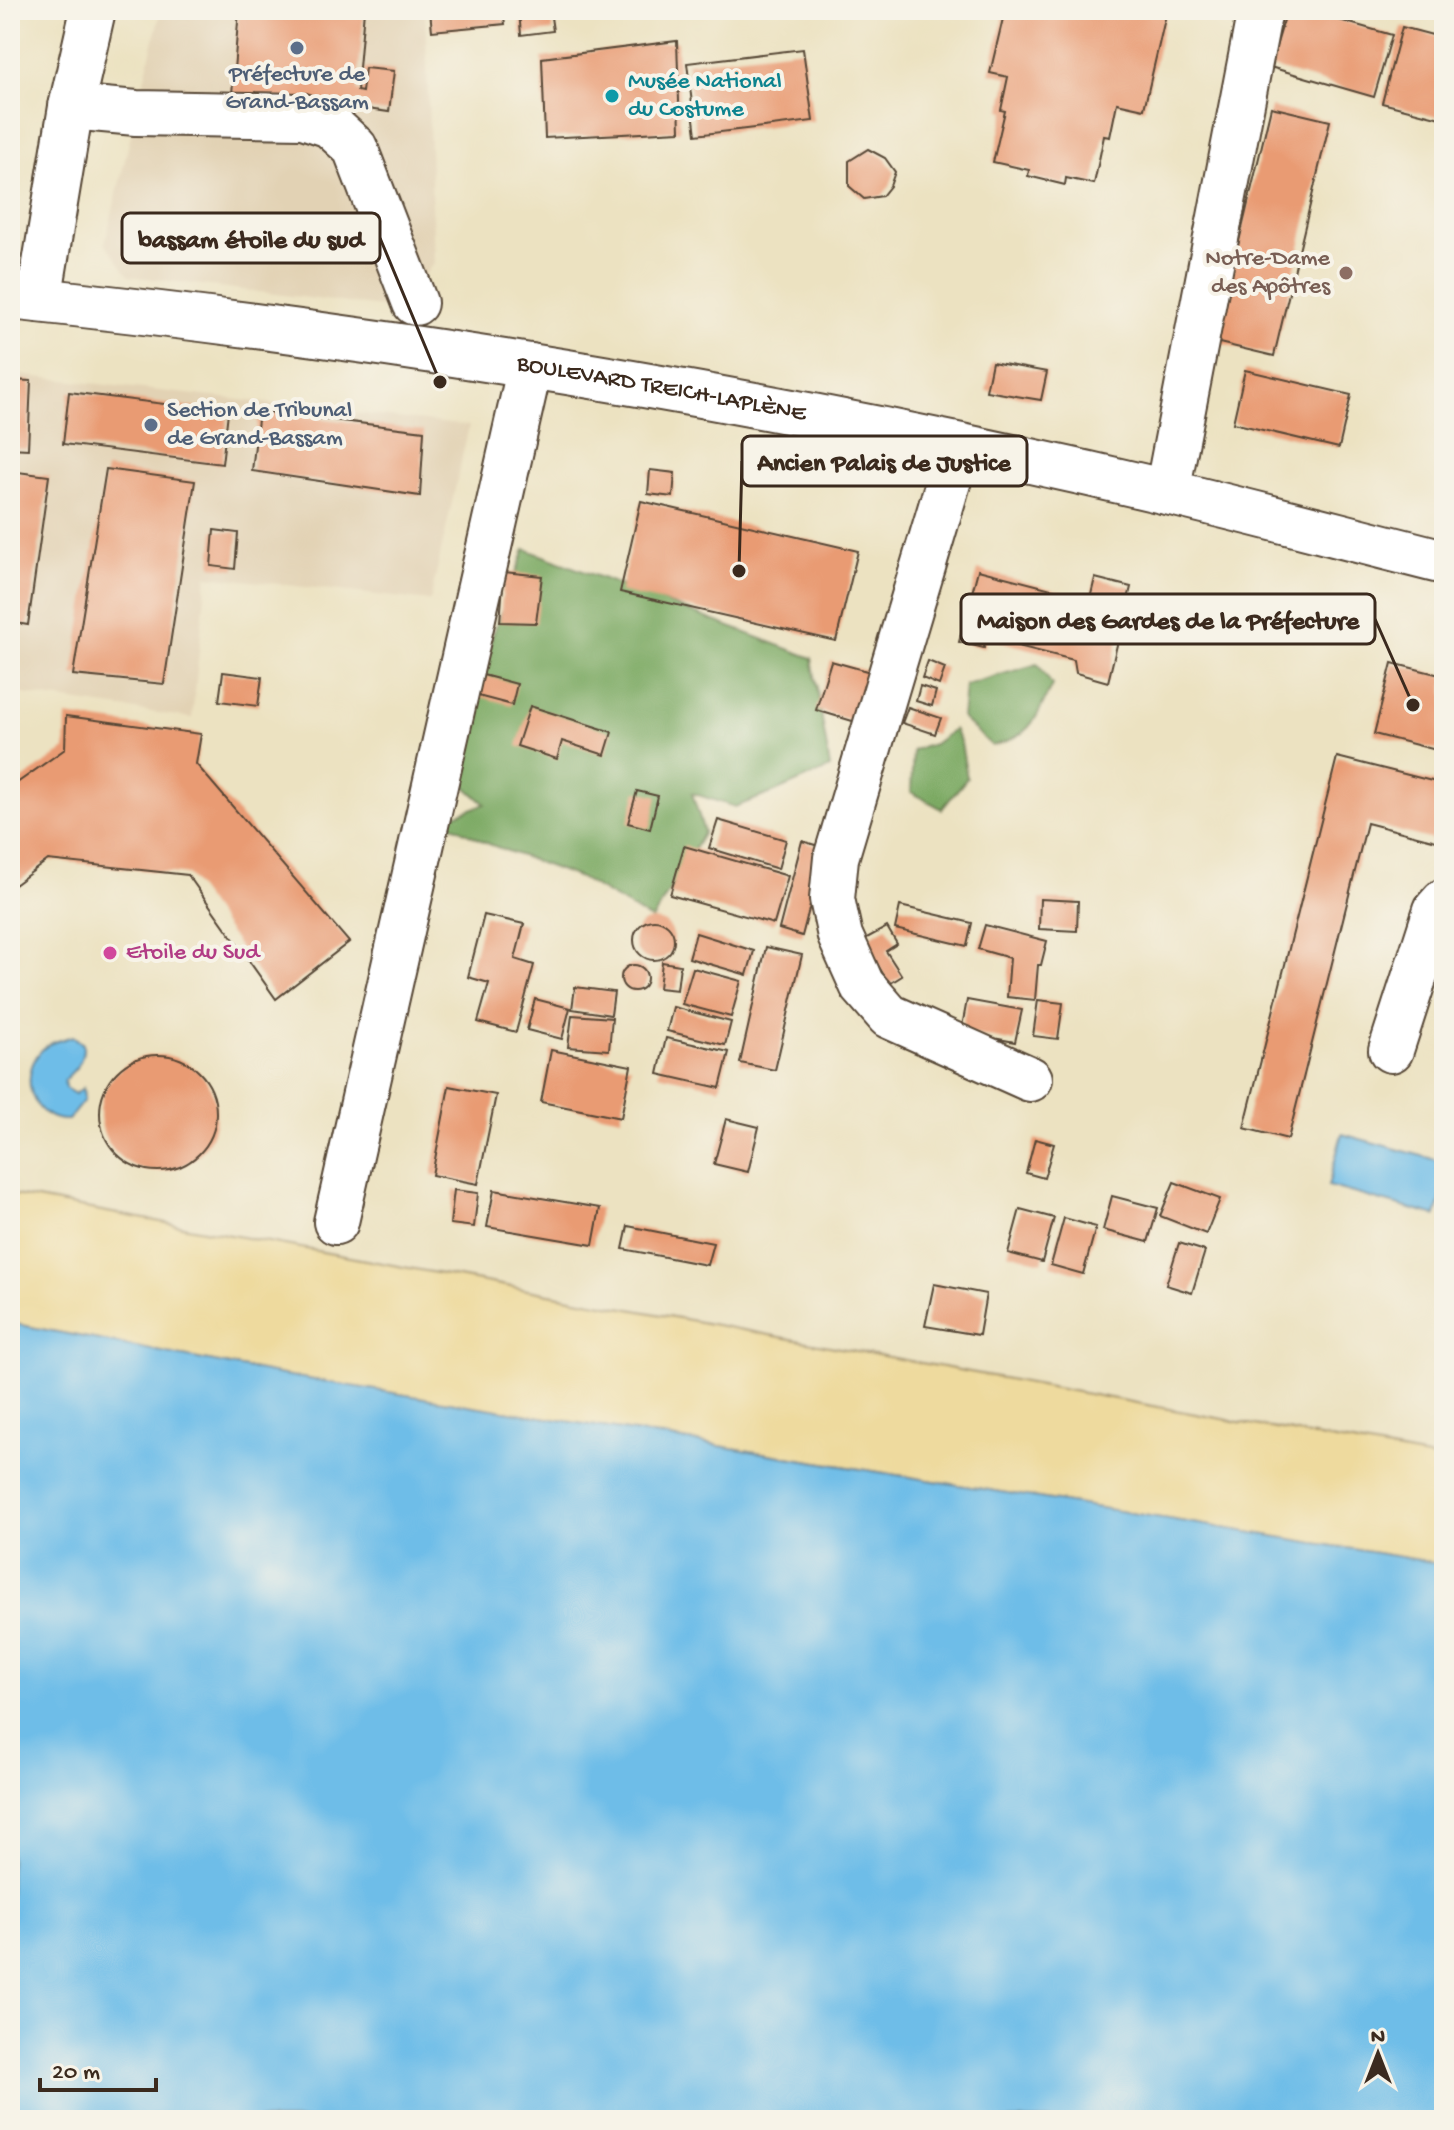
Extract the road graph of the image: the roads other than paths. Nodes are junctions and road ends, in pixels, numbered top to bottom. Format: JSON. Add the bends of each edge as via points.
{"nodes":[{"id":1,"x":93,"y":10,"type":"edge"},
{"id":2,"x":1260,"y":10,"type":"edge"},
{"id":3,"x":71,"y":107,"type":"junction"},
{"id":4,"x":24,"y":298,"type":"edge"},
{"id":5,"x":415,"y":303,"type":"dead end"},
{"id":6,"x":530,"y":366,"type":"junction"},
{"id":7,"x":959,"y":446,"type":"junction"},
{"id":8,"x":1167,"y":492,"type":"junction"},
{"id":9,"x":1444,"y":562,"type":"edge"},
{"id":10,"x":1444,"y":901,"type":"edge"},
{"id":11,"x":1391,"y":1050,"type":"dead end"},
{"id":12,"x":1030,"y":1079,"type":"dead end"},
{"id":13,"x":336,"y":1222,"type":"dead end"}],
"edges":[{"from":1,"to":3,"type":"street"},
{"from":2,"to":8,"type":"street"},
{"from":3,"to":4,"type":"street"},
{"from":3,"to":5,"type":"street","via":[[303,116],[330,125],[355,148]]},
{"from":4,"to":6,"type":"street","name":"BOULEVARD TREICH-LAPLÈNE","via":[[405,345]]},
{"from":6,"to":7,"type":"street","name":"BOULEVARD TREICH-LAPLÈNE"},
{"from":6,"to":13,"type":"street"},
{"from":7,"to":8,"type":"street","name":"BOULEVARD TREICH-LAPLÈNE"},
{"from":7,"to":12,"type":"street","via":[[836,858],[832,899],[840,936],[862,985],[889,1016]]},
{"from":8,"to":9,"type":"street","name":"BOULEVARD TREICH-LAPLÈNE"},
{"from":10,"to":11,"type":"street","via":[[1436,910]]}]}
